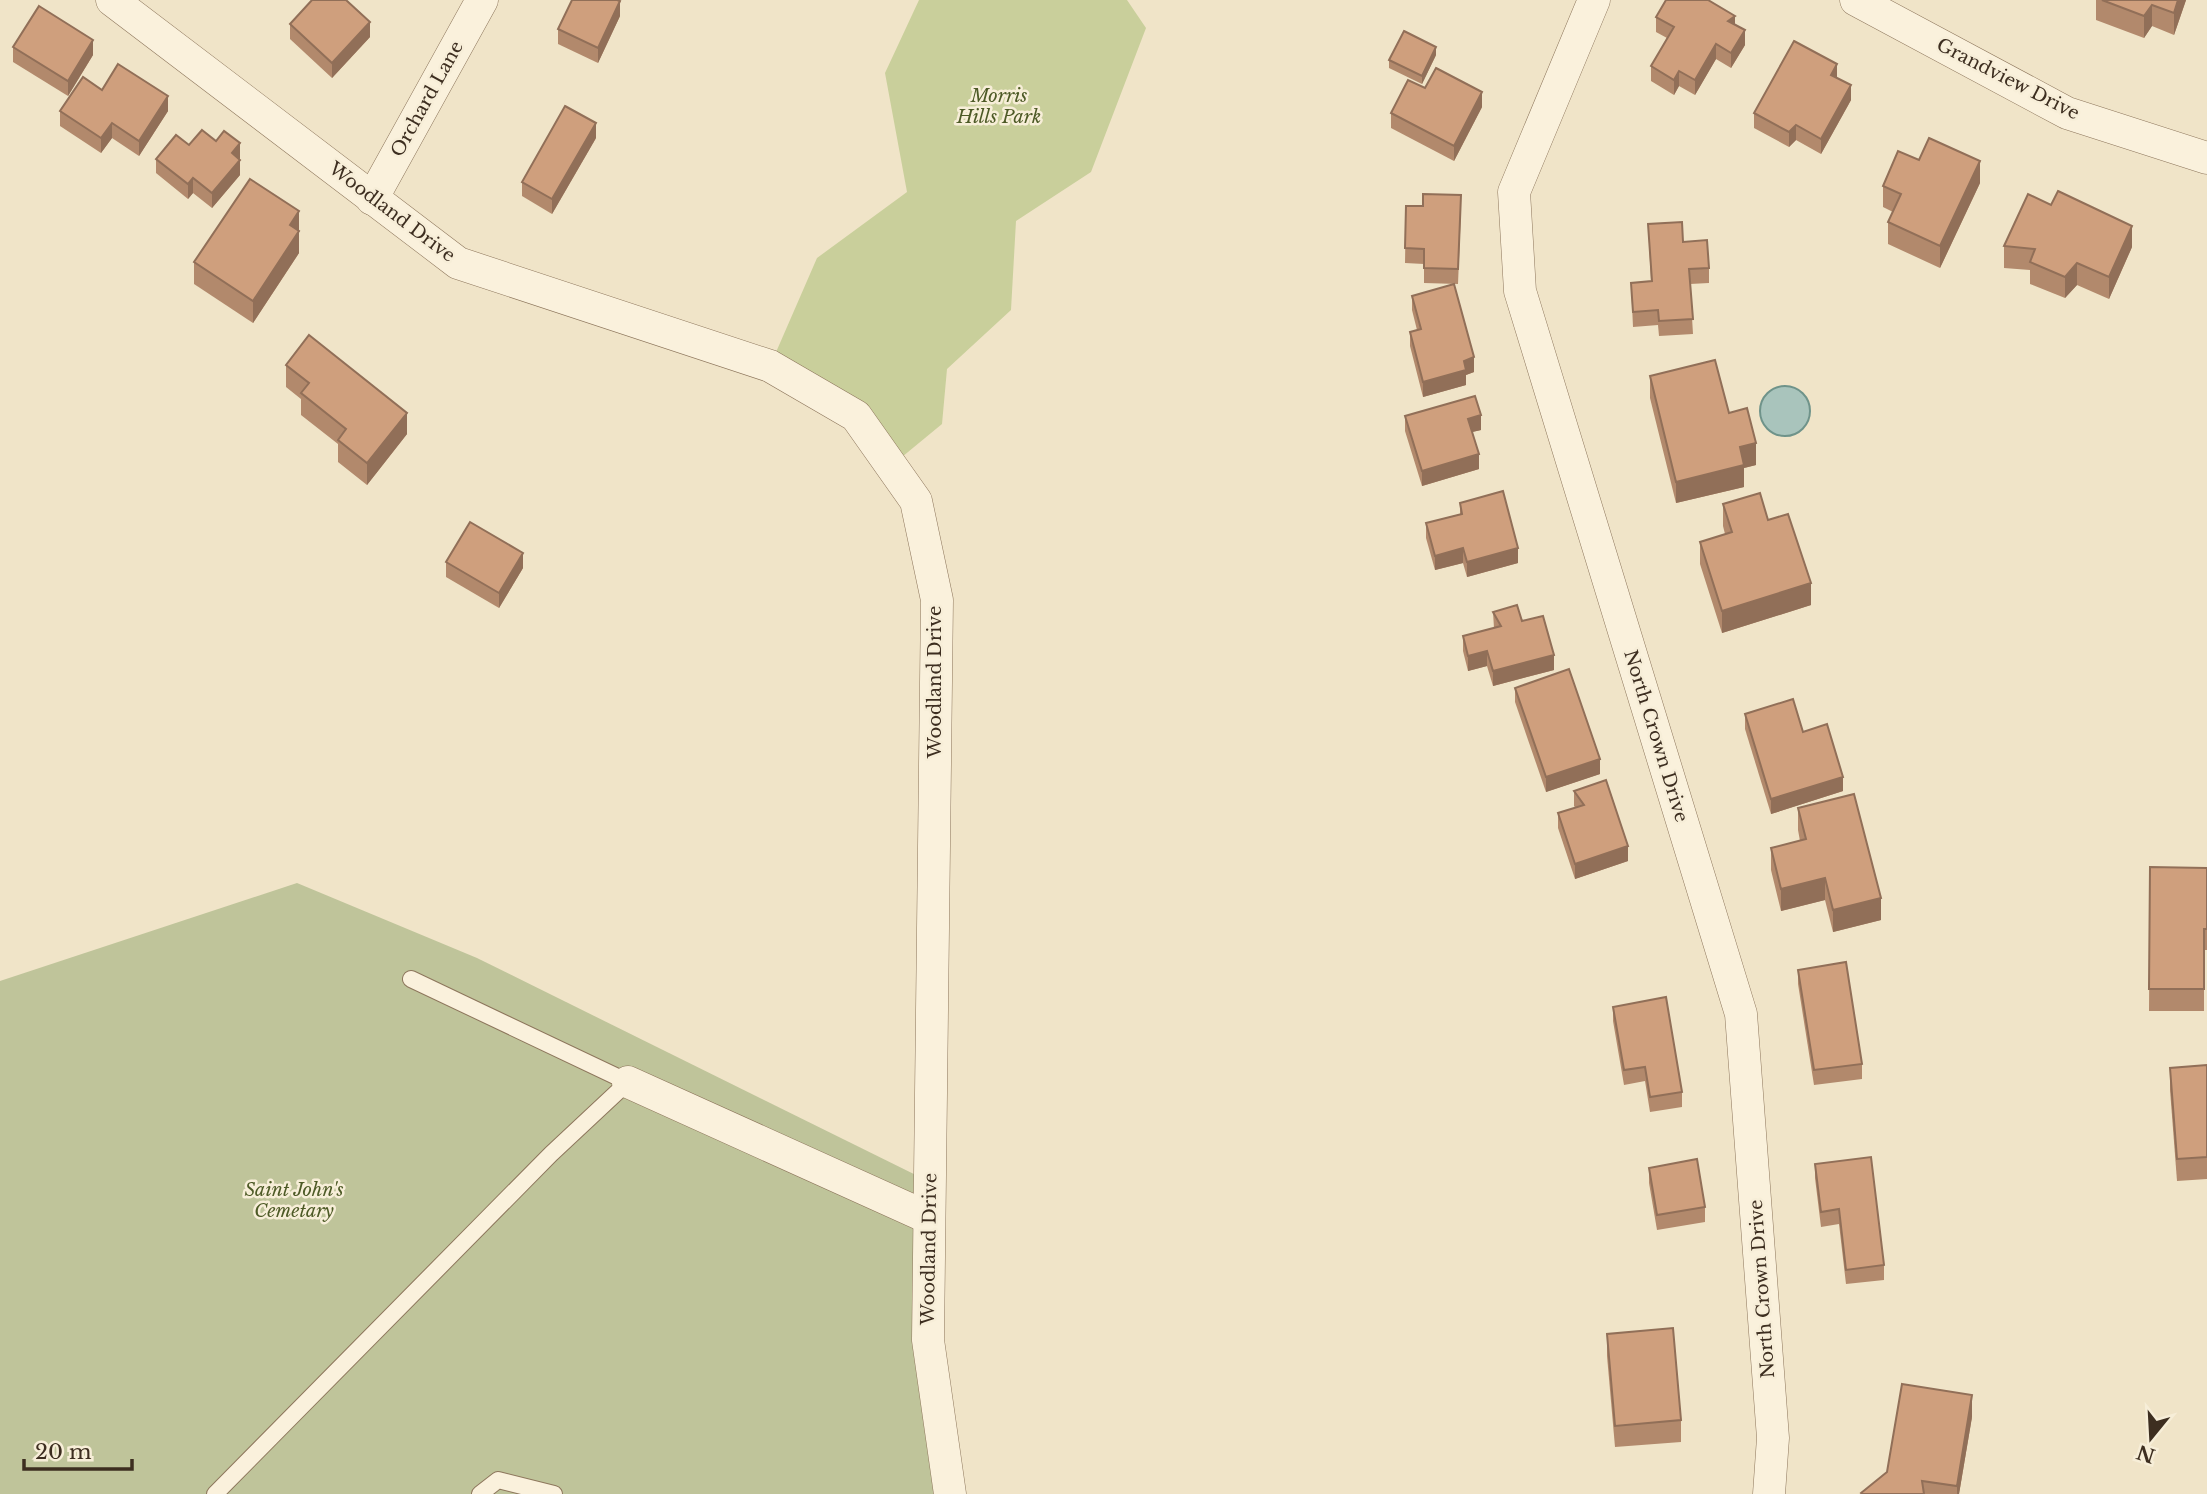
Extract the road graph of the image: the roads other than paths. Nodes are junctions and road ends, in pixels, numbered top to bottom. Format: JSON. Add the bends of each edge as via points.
{"nodes":[{"id":1,"x":112,"y":0,"type":"edge"},
{"id":2,"x":482,"y":0,"type":"edge"},
{"id":3,"x":1594,"y":0,"type":"edge"},
{"id":4,"x":1856,"y":0,"type":"edge"},
{"id":5,"x":2207,"y":158,"type":"edge"},
{"id":6,"x":372,"y":198,"type":"junction"},
{"id":7,"x":411,"y":979,"type":"dead end"},
{"id":8,"x":628,"y":1082,"type":"junction"},
{"id":9,"x":929,"y":1218,"type":"junction"},
{"id":10,"x":215,"y":1494,"type":"edge"},
{"id":11,"x":481,"y":1494,"type":"edge"},
{"id":12,"x":554,"y":1494,"type":"edge"},
{"id":13,"x":950,"y":1494,"type":"edge"},
{"id":14,"x":1769,"y":1494,"type":"edge"}],
"edges":[{"from":1,"to":6,"type":"street","name":"Woodland Drive"},
{"from":2,"to":6,"type":"street","name":"Orchard Lane"},
{"from":3,"to":14,"type":"street","name":"North Crown Drive","via":[[1514,192],[1520,291],[1741,1014],[1773,1438]]},
{"from":4,"to":5,"type":"street","name":"Grandview Drive","via":[[2067,113]]},
{"from":6,"to":9,"type":"street","name":"Woodland Drive","via":[[458,262],[770,366],[856,416],[916,501],[937,600]]},
{"from":7,"to":8,"type":"lane"},
{"from":8,"to":9,"type":"street"},
{"from":8,"to":10,"type":"lane"},
{"from":9,"to":13,"type":"street","name":"Woodland Drive","via":[[928,1340]]},
{"from":11,"to":12,"type":"lane","via":[[498,1480]]}]}
